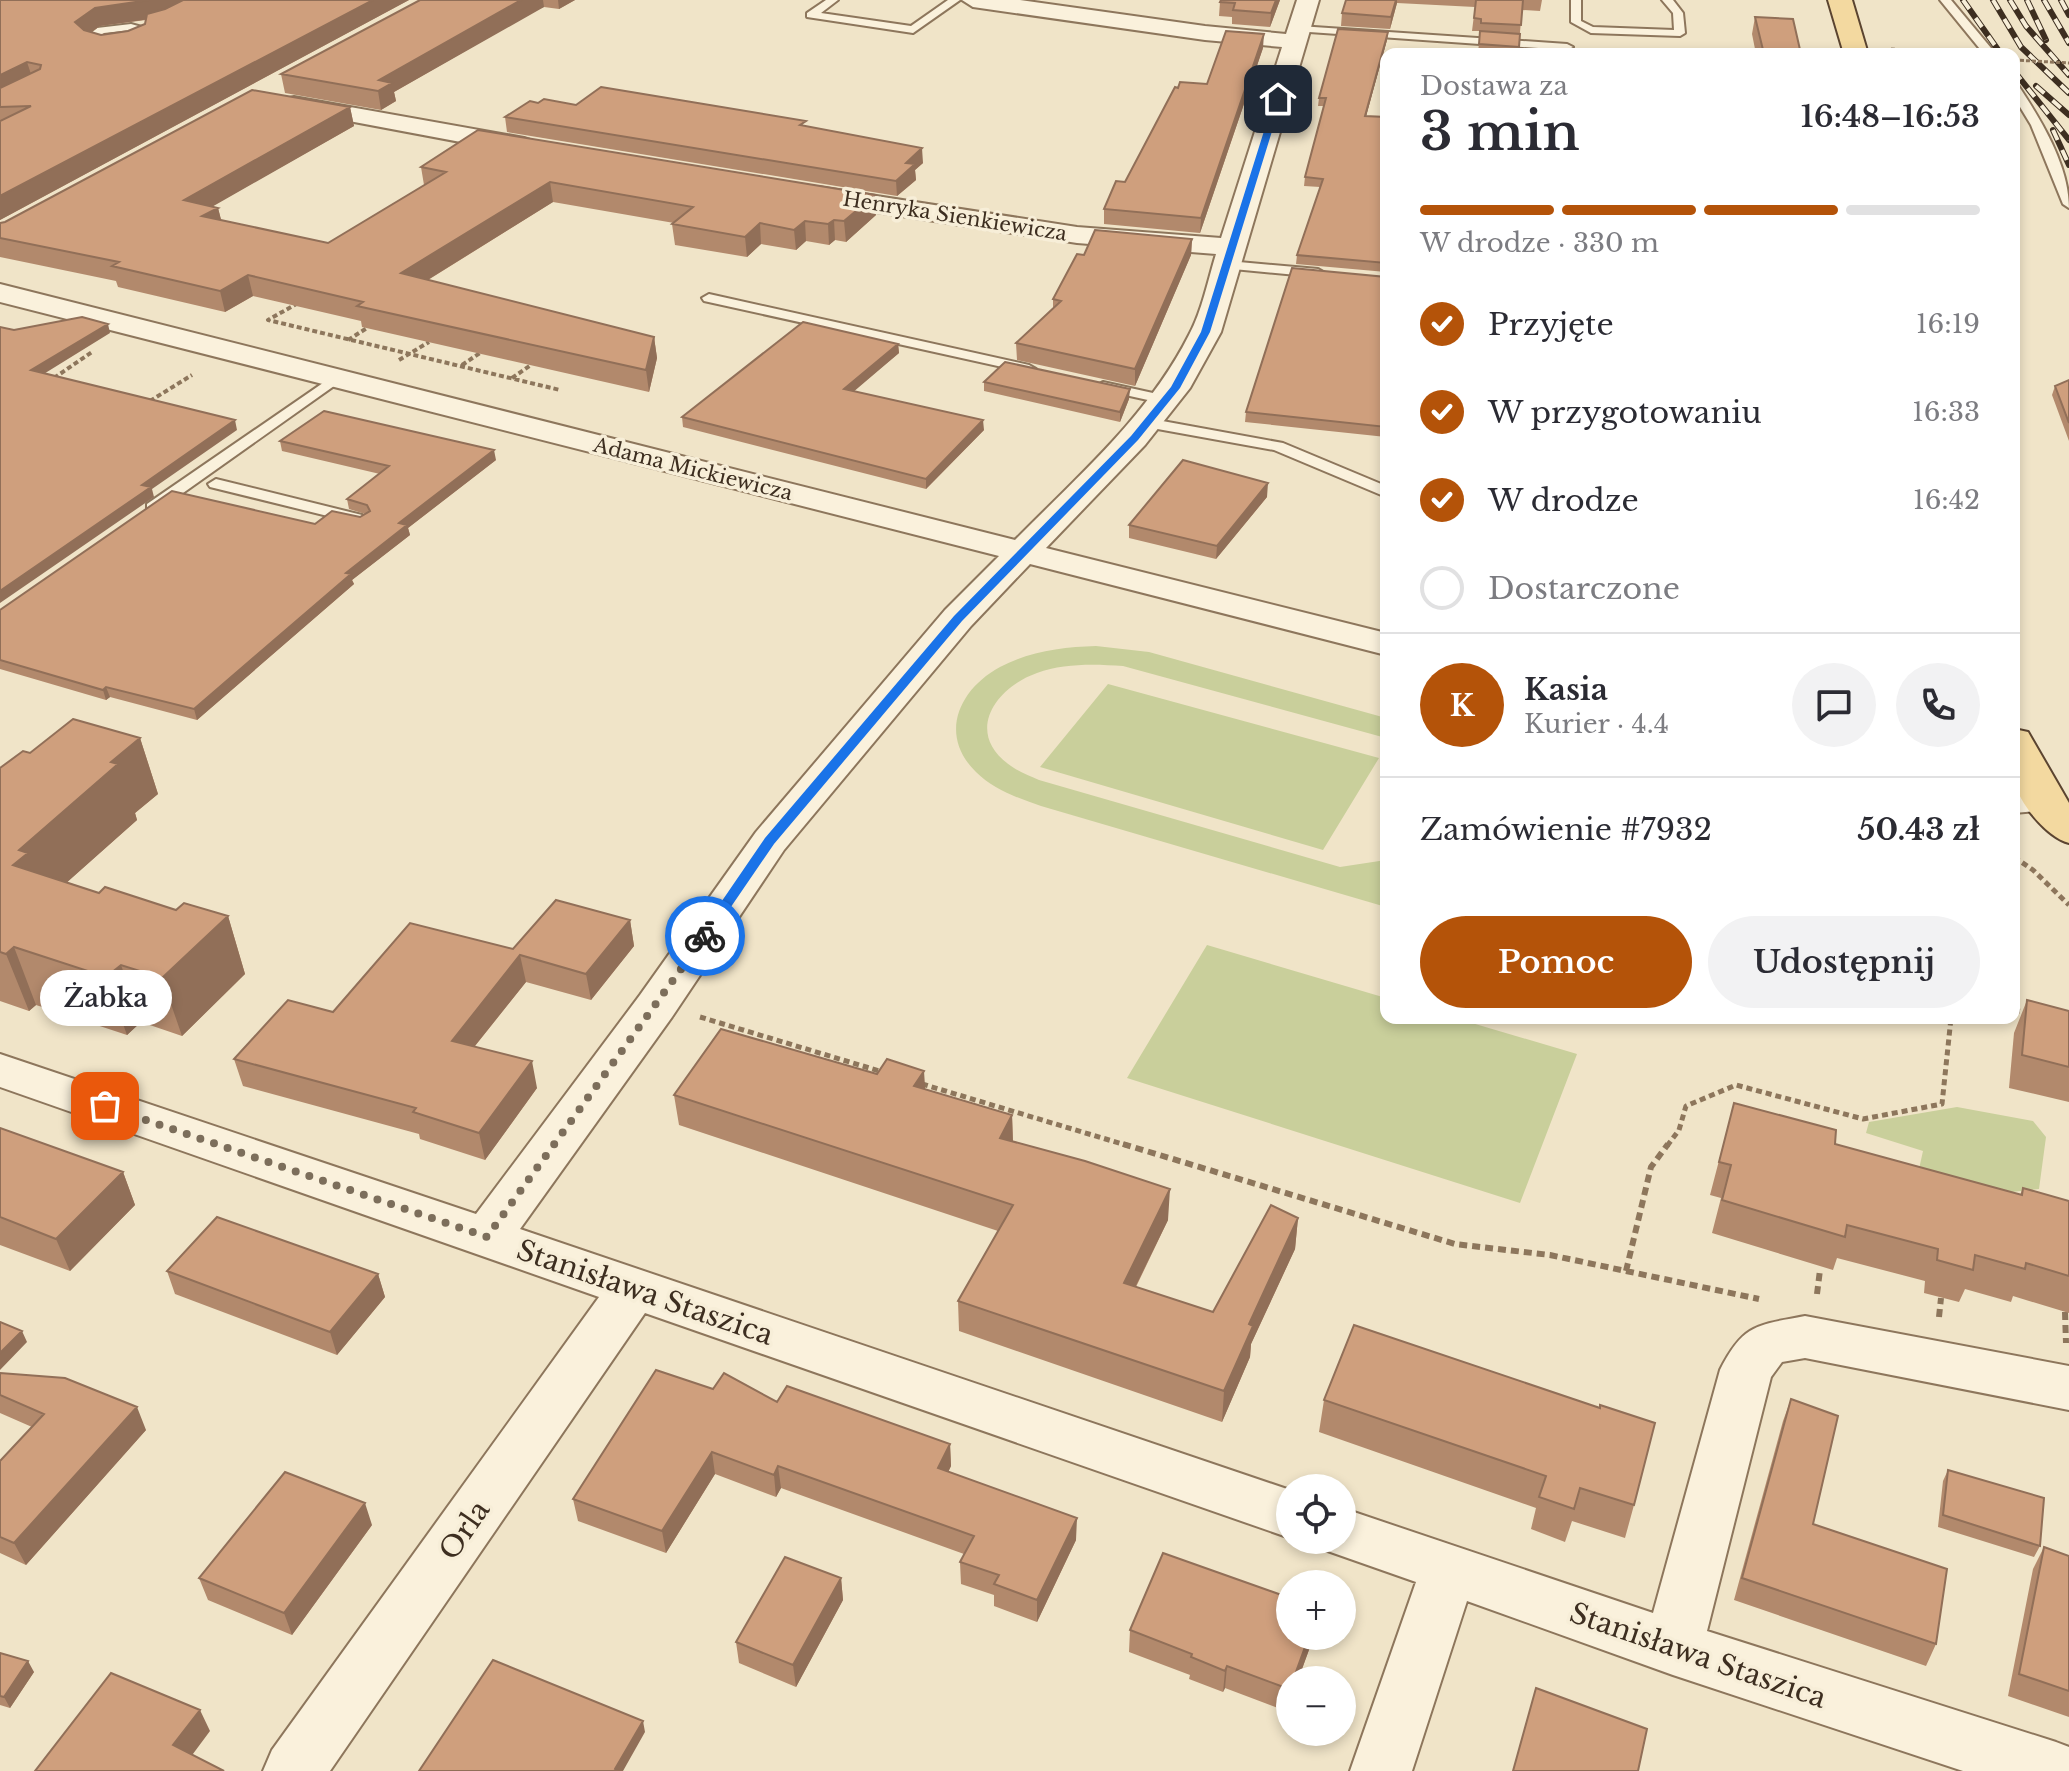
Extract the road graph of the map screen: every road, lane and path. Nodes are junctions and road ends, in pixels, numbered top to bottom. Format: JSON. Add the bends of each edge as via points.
{"nodes":[{"id":1,"x":833,"y":0,"type":"edge"},
{"id":2,"x":955,"y":0,"type":"edge"},
{"id":3,"x":973,"y":0,"type":"edge"},
{"id":4,"x":1308,"y":0,"type":"edge"},
{"id":5,"x":1576,"y":0,"type":"edge"},
{"id":6,"x":1667,"y":0,"type":"edge"},
{"id":7,"x":1840,"y":0,"type":"edge"},
{"id":8,"x":1945,"y":0,"type":"edge"},
{"id":9,"x":152,"y":25,"type":"edge"},
{"id":10,"x":139,"y":28,"type":"edge"},
{"id":11,"x":1297,"y":35,"type":"junction"},
{"id":12,"x":1567,"y":47,"type":"dead end"},
{"id":13,"x":1854,"y":48,"type":"edge"},
{"id":14,"x":1985,"y":48,"type":"edge"},
{"id":15,"x":2020,"y":60,"type":"edge"},
{"id":16,"x":2069,"y":63,"type":"edge"},
{"id":17,"x":2020,"y":97,"type":"edge"},
{"id":18,"x":268,"y":100,"type":"edge"},
{"id":19,"x":554,"y":152,"type":"edge"},
{"id":20,"x":798,"y":192,"type":"edge"},
{"id":21,"x":2069,"y":204,"type":"edge"},
{"id":22,"x":1231,"y":256,"type":"junction"},
{"id":23,"x":1339,"y":275,"type":"edge"},
{"id":24,"x":0,"y":293,"type":"edge"},
{"id":25,"x":307,"y":298,"type":"edge"},
{"id":26,"x":709,"y":298,"type":"dead end"},
{"id":27,"x":367,"y":328,"type":"edge"},
{"id":28,"x":349,"y":339,"type":"junction"},
{"id":29,"x":429,"y":342,"type":"edge"},
{"id":30,"x":81,"y":349,"type":"edge"},
{"id":31,"x":484,"y":350,"type":"edge"},
{"id":32,"x":409,"y":354,"type":"junction"},
{"id":33,"x":398,"y":361,"type":"dead end"},
{"id":34,"x":337,"y":362,"type":"junction"},
{"id":35,"x":531,"y":365,"type":"edge"},
{"id":36,"x":461,"y":366,"type":"junction"},
{"id":37,"x":451,"y":373,"type":"dead end"},
{"id":38,"x":1044,"y":373,"type":"edge"},
{"id":39,"x":193,"y":375,"type":"dead end"},
{"id":40,"x":511,"y":378,"type":"junction"},
{"id":41,"x":67,"y":382,"type":"edge"},
{"id":42,"x":1090,"y":383,"type":"edge"},
{"id":43,"x":500,"y":386,"type":"dead end"},
{"id":44,"x":560,"y":390,"type":"dead end"},
{"id":45,"x":136,"y":398,"type":"edge"},
{"id":46,"x":1166,"y":400,"type":"junction"},
{"id":47,"x":150,"y":401,"type":"junction"},
{"id":48,"x":164,"y":405,"type":"edge"},
{"id":49,"x":1146,"y":423,"type":"junction"},
{"id":50,"x":216,"y":484,"type":"dead end"},
{"id":51,"x":1380,"y":489,"type":"edge"},
{"id":52,"x":135,"y":520,"type":"edge"},
{"id":53,"x":361,"y":520,"type":"edge"},
{"id":54,"x":1024,"y":552,"type":"junction"},
{"id":55,"x":1380,"y":642,"type":"edge"},
{"id":56,"x":2020,"y":756,"type":"edge"},
{"id":57,"x":2042,"y":810,"type":"edge"},
{"id":58,"x":2020,"y":861,"type":"edge"},
{"id":59,"x":2069,"y":905,"type":"edge"},
{"id":60,"x":2020,"y":1011,"type":"edge"},
{"id":61,"x":2042,"y":1016,"type":"edge"},
{"id":62,"x":720,"y":1023,"type":"dead end"},
{"id":63,"x":1950,"y":1024,"type":"edge"},
{"id":64,"x":0,"y":1070,"type":"edge"},
{"id":65,"x":900,"y":1077,"type":"edge"},
{"id":66,"x":915,"y":1082,"type":"edge"},
{"id":67,"x":487,"y":1237,"type":"junction"},
{"id":68,"x":1550,"y":1255,"type":"dead end"},
{"id":69,"x":1626,"y":1271,"type":"dead end"},
{"id":70,"x":634,"y":1288,"type":"junction"},
{"id":71,"x":2069,"y":1388,"type":"edge"},
{"id":72,"x":1276,"y":1509,"type":"edge"},
{"id":73,"x":1356,"y":1537,"type":"edge"},
{"id":74,"x":1449,"y":1569,"type":"junction"},
{"id":75,"x":1673,"y":1648,"type":"junction"},
{"id":76,"x":294,"y":1771,"type":"edge"},
{"id":77,"x":1381,"y":1771,"type":"edge"},
{"id":78,"x":2056,"y":1771,"type":"edge"}],
"edges":[{"from":1,"to":2,"type":"lane","via":[[811,15],[913,30]]},
{"from":3,"to":11,"type":"street","via":[[1205,33]]},
{"from":4,"to":11,"type":"street"},
{"from":5,"to":6,"type":"lane","via":[[1576,22],[1591,30],[1680,33],[1678,13]]},
{"from":7,"to":13,"type":"main road"},
{"from":8,"to":14,"type":"lane"},
{"from":9,"to":10,"type":"lane"},
{"from":11,"to":12,"type":"lane"},
{"from":11,"to":22,"type":"street"},
{"from":15,"to":16,"type":"path","bridge":true},
{"from":17,"to":21,"type":"lane"},
{"from":18,"to":19,"type":"street"},
{"from":20,"to":22,"type":"street","name":"Henryka Sienkiewicza"},
{"from":22,"to":23,"type":"lane"},
{"from":22,"to":46,"type":"street","via":[[1206,332]]},
{"from":24,"to":34,"type":"street","name":"Adama Mickiewicza"},
{"from":25,"to":28,"type":"path","via":[[268,320]]},
{"from":26,"to":38,"type":"lane"},
{"from":27,"to":28,"type":"path"},
{"from":28,"to":32,"type":"path"},
{"from":28,"to":34,"type":"path"},
{"from":29,"to":32,"type":"path"},
{"from":30,"to":41,"type":"path","via":[[94,353],[53,379]]},
{"from":31,"to":36,"type":"path"},
{"from":32,"to":33,"type":"path"},
{"from":32,"to":36,"type":"path"},
{"from":34,"to":52,"type":"lane"},
{"from":34,"to":54,"type":"street","name":"Adama Mickiewicza"},
{"from":35,"to":40,"type":"path"},
{"from":36,"to":37,"type":"path"},
{"from":36,"to":40,"type":"path"},
{"from":39,"to":47,"type":"path"},
{"from":40,"to":43,"type":"path"},
{"from":40,"to":44,"type":"path"},
{"from":42,"to":46,"type":"lane"},
{"from":45,"to":47,"type":"path"},
{"from":46,"to":49,"type":"street"},
{"from":47,"to":48,"type":"path"},
{"from":49,"to":51,"type":"lane","via":[[1278,446]]},
{"from":49,"to":54,"type":"street"},
{"from":50,"to":53,"type":"lane"},
{"from":54,"to":55,"type":"street","name":"Adama Mickiewicza"},
{"from":54,"to":67,"type":"street","via":[[958,618],[770,841]]},
{"from":56,"to":57,"type":"main road"},
{"from":58,"to":59,"type":"path"},
{"from":60,"to":61,"type":"path"},
{"from":62,"to":65,"type":"path"},
{"from":63,"to":69,"type":"path","via":[[1942,1104],[1863,1119],[1736,1085],[1686,1106],[1679,1130],[1651,1167]]},
{"from":64,"to":67,"type":"street","name":"Stanisława Staszica"},
{"from":66,"to":68,"type":"path","via":[[1455,1244]]},
{"from":67,"to":70,"type":"street","name":"Stanisława Staszica"},
{"from":70,"to":72,"type":"street","name":"Stanisława Staszica"},
{"from":70,"to":76,"type":"street","name":"Orla"},
{"from":71,"to":75,"type":"street","via":[[1805,1337],[1766,1344],[1746,1370]]},
{"from":73,"to":74,"type":"street","name":"Stanisława Staszica"},
{"from":74,"to":75,"type":"street","name":"Stanisława Staszica"},
{"from":74,"to":77,"type":"street"},
{"from":75,"to":78,"type":"street","name":"Stanisława Staszica"}]}
